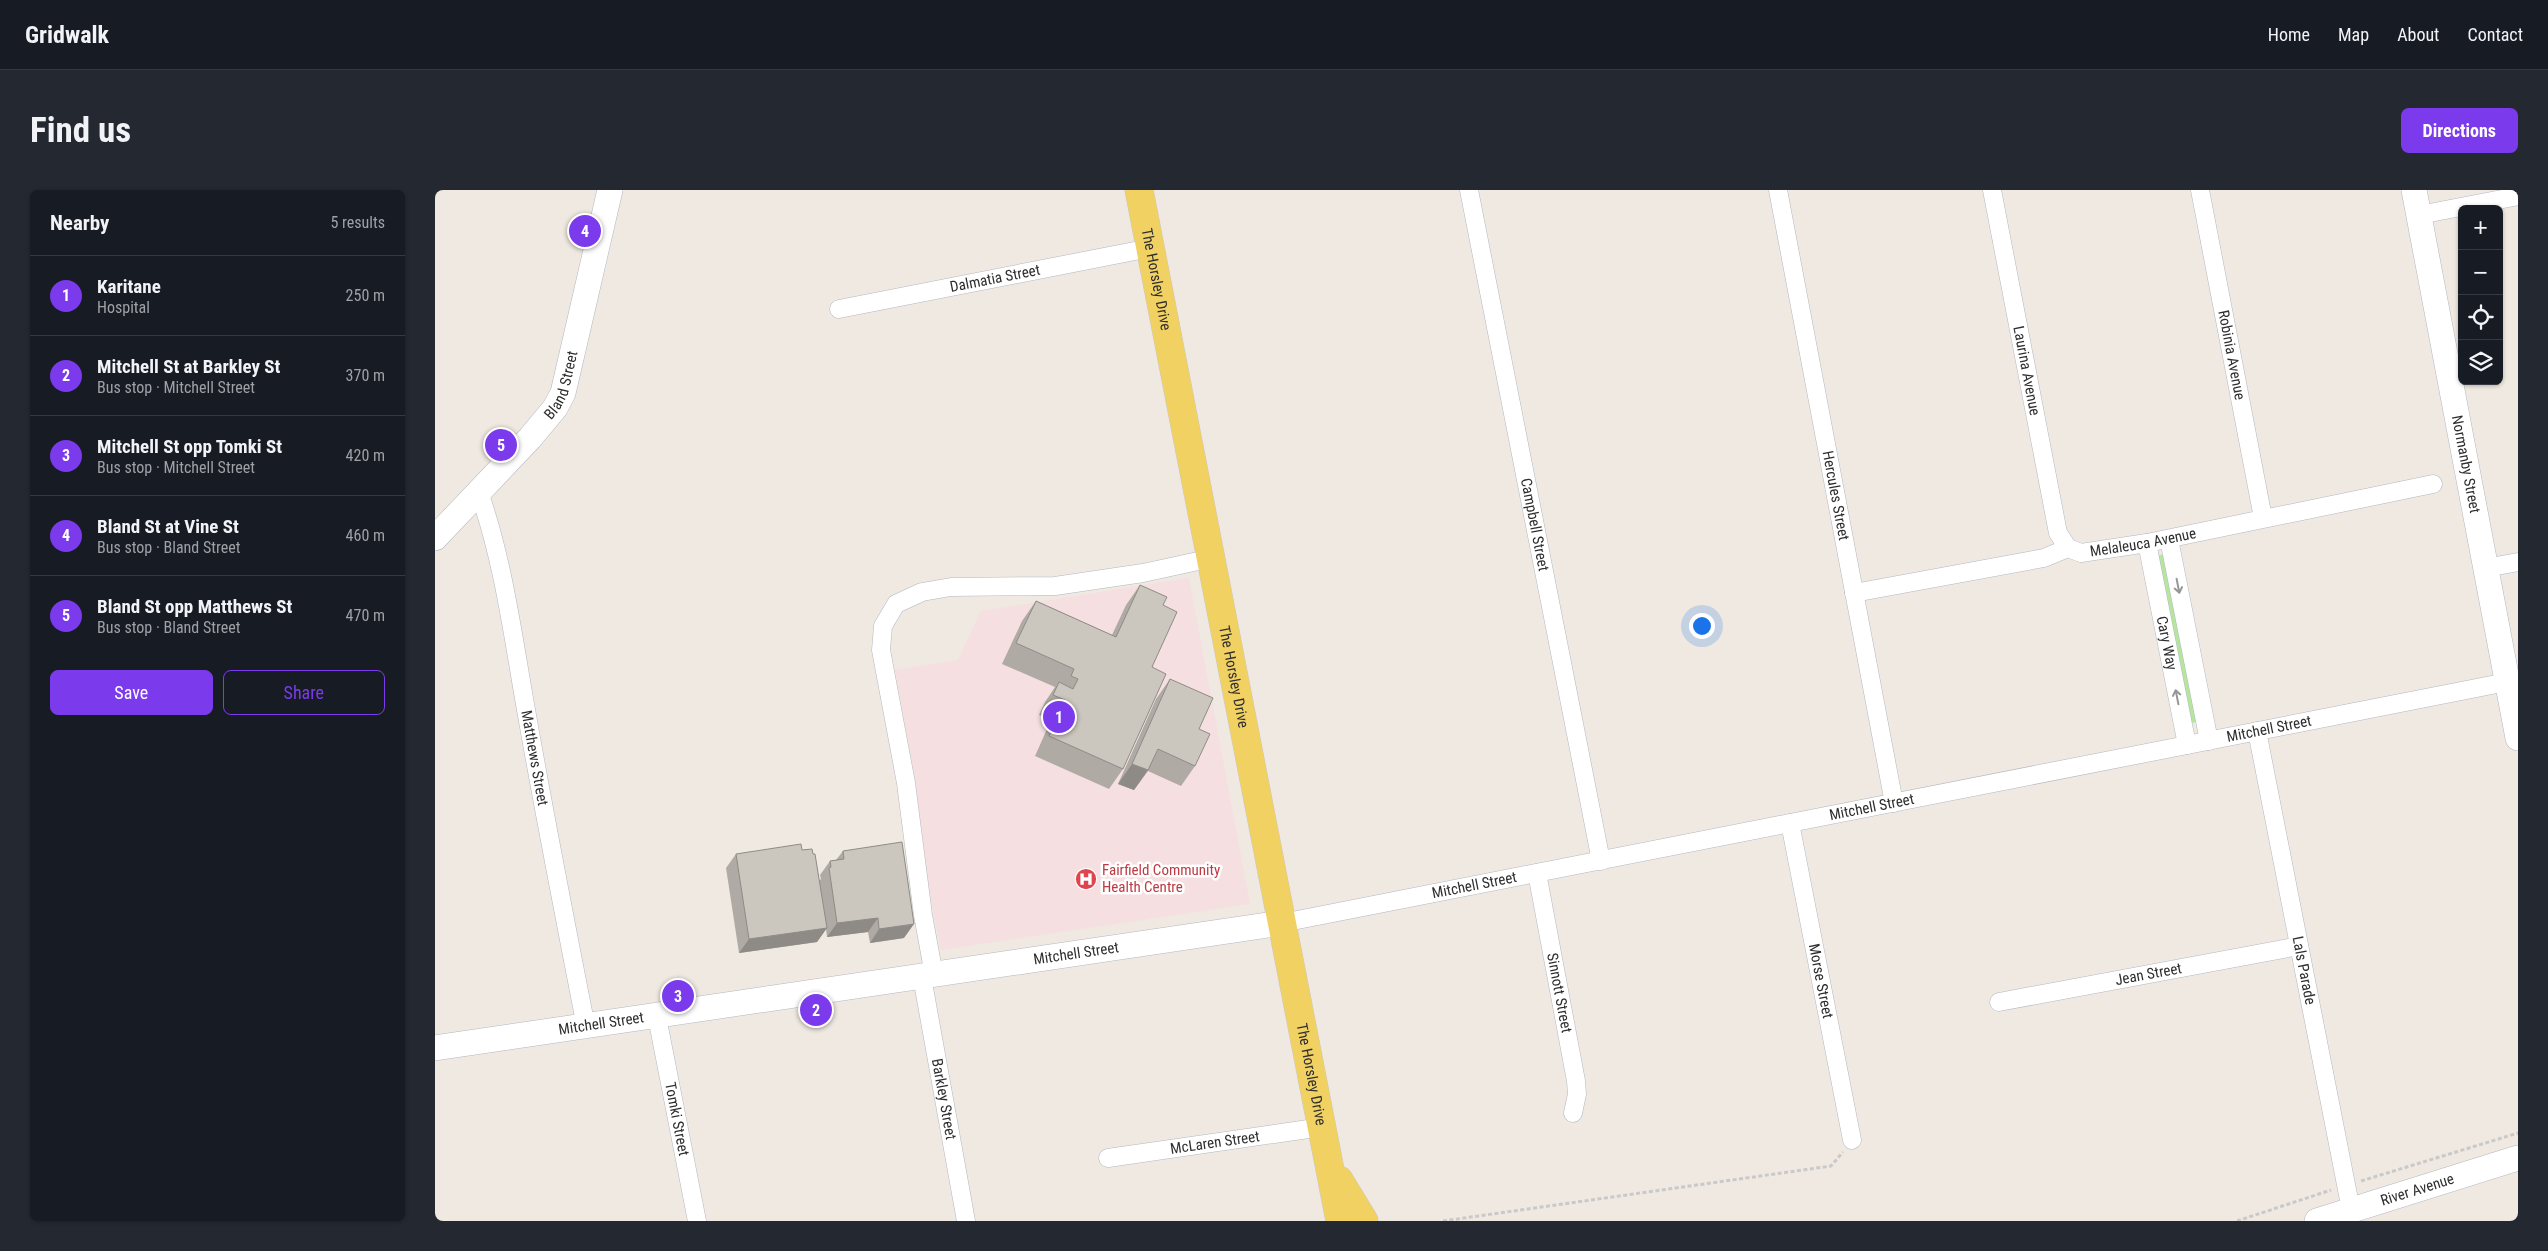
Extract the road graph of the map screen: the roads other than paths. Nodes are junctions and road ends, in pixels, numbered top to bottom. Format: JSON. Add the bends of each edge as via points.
{"nodes":[{"id":1,"x":610,"y":190,"type":"edge"},
{"id":2,"x":1139,"y":190,"type":"edge"},
{"id":3,"x":1469,"y":190,"type":"edge"},
{"id":4,"x":1778,"y":190,"type":"edge"},
{"id":5,"x":1992,"y":190,"type":"edge"},
{"id":6,"x":2201,"y":190,"type":"edge"},
{"id":7,"x":2414,"y":190,"type":"edge"},
{"id":8,"x":2518,"y":196,"type":"edge"},
{"id":9,"x":2419,"y":215,"type":"junction"},
{"id":10,"x":1150,"y":248,"type":"junction"},
{"id":11,"x":839,"y":309,"type":"dead end"},
{"id":12,"x":2433,"y":484,"type":"dead end"},
{"id":13,"x":479,"y":492,"type":"junction"},
{"id":14,"x":2263,"y":518,"type":"junction"},
{"id":15,"x":435,"y":538,"type":"edge"},
{"id":16,"x":2169,"y":539,"type":"junction"},
{"id":17,"x":2147,"y":543,"type":"junction"},
{"id":18,"x":2068,"y":548,"type":"junction"},
{"id":19,"x":1212,"y":558,"type":"junction"},
{"id":20,"x":2518,"y":562,"type":"edge"},
{"id":21,"x":2485,"y":568,"type":"junction"},
{"id":22,"x":1854,"y":594,"type":"junction"},
{"id":23,"x":2507,"y":682,"type":"junction"},
{"id":24,"x":2257,"y":731,"type":"junction"},
{"id":25,"x":2518,"y":738,"type":"edge"},
{"id":26,"x":2209,"y":740,"type":"junction"},
{"id":27,"x":2187,"y":745,"type":"junction"},
{"id":28,"x":1894,"y":802,"type":"junction"},
{"id":29,"x":1790,"y":823,"type":"junction"},
{"id":30,"x":1601,"y":861,"type":"junction"},
{"id":31,"x":1537,"y":873,"type":"junction"},
{"id":32,"x":1282,"y":923,"type":"junction"},
{"id":33,"x":2299,"y":946,"type":"junction"},
{"id":34,"x":928,"y":976,"type":"junction"},
{"id":35,"x":1999,"y":1002,"type":"dead end"},
{"id":36,"x":657,"y":1016,"type":"junction"},
{"id":37,"x":586,"y":1027,"type":"junction"},
{"id":38,"x":435,"y":1048,"type":"edge"},
{"id":39,"x":1573,"y":1113,"type":"dead end"},
{"id":40,"x":1322,"y":1127,"type":"junction"},
{"id":41,"x":1852,"y":1140,"type":"road end"},
{"id":42,"x":1108,"y":1158,"type":"dead end"},
{"id":43,"x":2518,"y":1158,"type":"edge"},
{"id":44,"x":1329,"y":1164,"type":"junction"},
{"id":45,"x":2351,"y":1210,"type":"junction"},
{"id":46,"x":697,"y":1221,"type":"edge"},
{"id":47,"x":966,"y":1221,"type":"edge"},
{"id":48,"x":1341,"y":1221,"type":"edge"},
{"id":49,"x":1364,"y":1221,"type":"edge"},
{"id":50,"x":2317,"y":1221,"type":"edge"}],
"edges":[{"from":1,"to":13,"type":"street","name":"Bland Street","via":[[563,393],[543,423]]},
{"from":2,"to":10,"type":"main road","name":"The Horsley Drive"},
{"from":3,"to":30,"type":"street","name":"Campbell Street"},
{"from":4,"to":22,"type":"street","name":"Hercules Street"},
{"from":5,"to":18,"type":"street","name":"Laurina Avenue","via":[[2057,532]]},
{"from":6,"to":14,"type":"street","name":"Robinia Avenue"},
{"from":7,"to":9,"type":"street","name":"Normanby Street"},
{"from":8,"to":9,"type":"street"},
{"from":9,"to":21,"type":"street","name":"Normanby Street"},
{"from":10,"to":11,"type":"street","name":"Dalmatia Street"},
{"from":10,"to":19,"type":"main road","name":"The Horsley Drive"},
{"from":12,"to":14,"type":"street","name":"Melaleuca Avenue"},
{"from":13,"to":15,"type":"street","name":"Bland Street"},
{"from":13,"to":37,"type":"street","name":"Matthews Street","via":[[501,572]]},
{"from":14,"to":16,"type":"street","name":"Melaleuca Avenue"},
{"from":16,"to":17,"type":"street","name":"Melaleuca Avenue"},
{"from":16,"to":26,"type":"street","name":"Cary Way","one_way":true},
{"from":17,"to":18,"type":"street","name":"Melaleuca Avenue","via":[[2081,553]]},
{"from":27,"to":17,"type":"street","name":"Cary Way","one_way":true},
{"from":18,"to":22,"type":"street","name":"Melaleuca Avenue","via":[[2044,558]]},
{"from":19,"to":32,"type":"main road","name":"The Horsley Drive"},
{"from":19,"to":34,"type":"street","name":"Barkley Street","via":[[1143,573],[1055,586],[951,587],[922,592],[896,604],[883,626],[881,650],[906,783]]},
{"from":20,"to":21,"type":"street"},
{"from":21,"to":23,"type":"street","name":"Normanby Street"},
{"from":22,"to":28,"type":"street","name":"Hercules Street"},
{"from":23,"to":24,"type":"street","name":"Mitchell Street"},
{"from":23,"to":25,"type":"street","name":"Normanby Street"},
{"from":24,"to":26,"type":"street","name":"Mitchell Street"},
{"from":24,"to":33,"type":"street","name":"Lals Parade"},
{"from":26,"to":27,"type":"street","name":"Mitchell Street"},
{"from":27,"to":28,"type":"street","name":"Mitchell Street"},
{"from":28,"to":29,"type":"street","name":"Mitchell Street"},
{"from":29,"to":30,"type":"street","name":"Mitchell Street"},
{"from":29,"to":41,"type":"street","name":"Morse Street"},
{"from":30,"to":31,"type":"street","name":"Mitchell Street"},
{"from":31,"to":32,"type":"street","name":"Mitchell Street"},
{"from":31,"to":39,"type":"street","name":"Sinnott Street","via":[[1576,1081]]},
{"from":32,"to":34,"type":"street","name":"Mitchell Street"},
{"from":32,"to":40,"type":"main road","name":"The Horsley Drive"},
{"from":33,"to":35,"type":"street","name":"Jean Street"},
{"from":33,"to":45,"type":"street","name":"Lals Parade"},
{"from":34,"to":36,"type":"street","name":"Mitchell Street"},
{"from":34,"to":47,"type":"street","name":"Barkley Street"},
{"from":36,"to":37,"type":"street","name":"Mitchell Street"},
{"from":36,"to":46,"type":"street","name":"Tomki Street"},
{"from":37,"to":38,"type":"street","name":"Mitchell Street"},
{"from":40,"to":42,"type":"street","name":"McLaren Street"},
{"from":40,"to":44,"type":"main road","name":"The Horsley Drive"},
{"from":43,"to":45,"type":"street","name":"River Avenue"},
{"from":44,"to":48,"type":"main road","name":"The Horsley Drive"},
{"from":44,"to":49,"type":"main road","name":"The Horsley Drive"},
{"from":45,"to":50,"type":"street","name":"River Avenue"}]}
